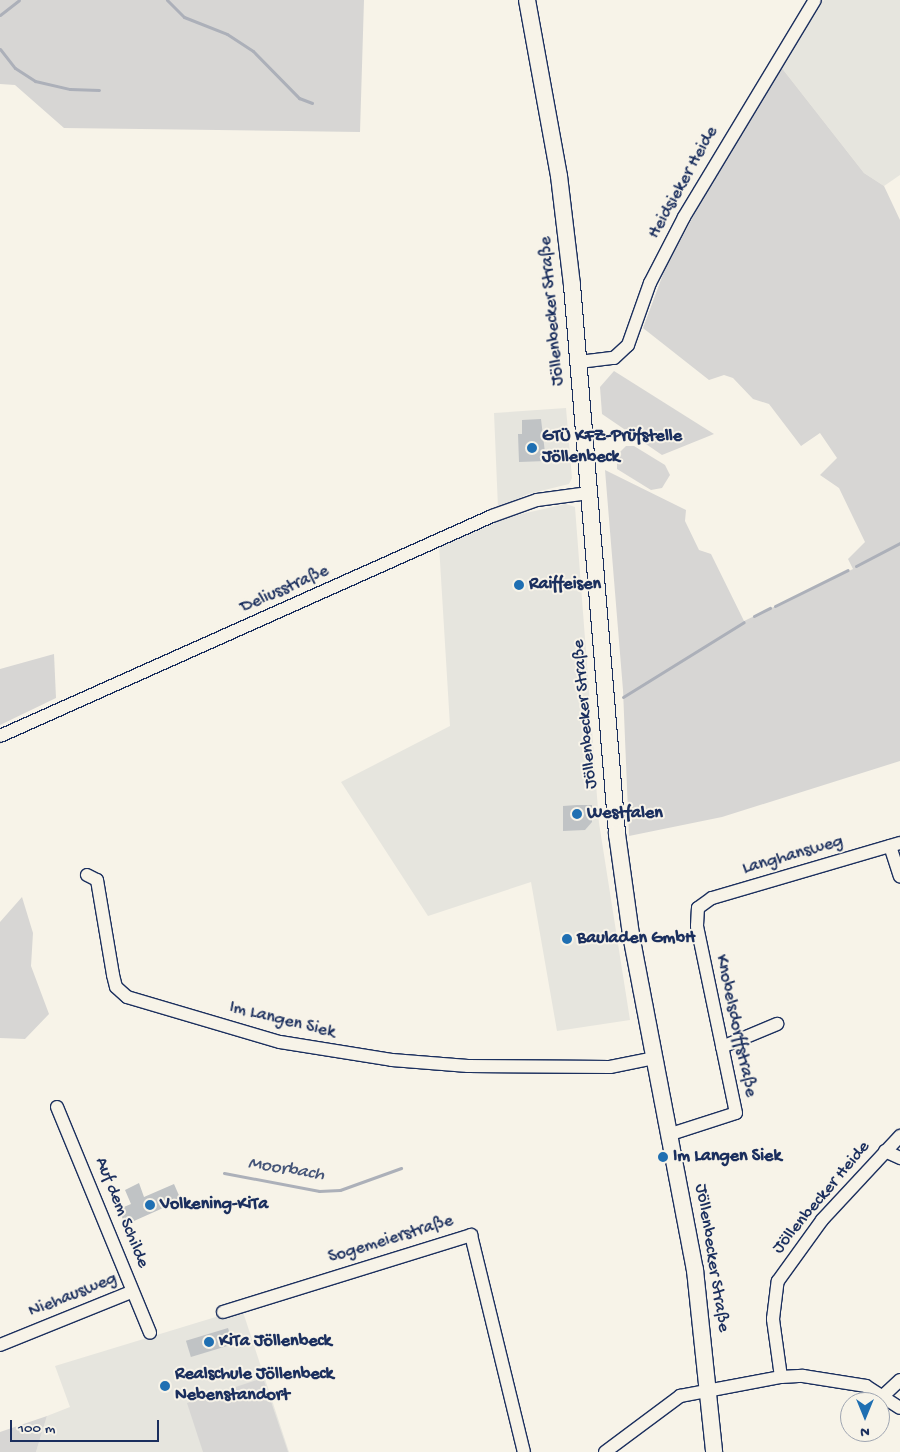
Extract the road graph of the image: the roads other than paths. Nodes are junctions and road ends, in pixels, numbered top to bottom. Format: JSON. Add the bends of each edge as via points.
{"nodes":[{"id":1,"x":527,"y":0,"type":"edge"},
{"id":2,"x":815,"y":0,"type":"edge"},
{"id":3,"x":579,"y":362,"type":"junction"},
{"id":4,"x":589,"y":493,"type":"junction"},
{"id":5,"x":0,"y":736,"type":"edge"},
{"id":6,"x":895,"y":845,"type":"edge"},
{"id":7,"x":87,"y":875,"type":"dead end"},
{"id":8,"x":900,"y":876,"type":"edge"},
{"id":9,"x":698,"y":908,"type":"joint"},
{"id":10,"x":777,"y":1024,"type":"dead end"},
{"id":11,"x":722,"y":1047,"type":"junction"},
{"id":12,"x":655,"y":1058,"type":"junction"},
{"id":13,"x":57,"y":1107,"type":"dead end"},
{"id":14,"x":670,"y":1134,"type":"junction"},
{"id":15,"x":900,"y":1136,"type":"edge"},
{"id":16,"x":885,"y":1151,"type":"junction"},
{"id":17,"x":900,"y":1158,"type":"edge"},
{"id":18,"x":131,"y":1292,"type":"junction"},
{"id":19,"x":224,"y":1312,"type":"dead end"},
{"id":20,"x":150,"y":1333,"type":"dead end"},
{"id":21,"x":0,"y":1345,"type":"edge"},
{"id":22,"x":781,"y":1377,"type":"junction"},
{"id":23,"x":900,"y":1380,"type":"edge"},
{"id":24,"x":709,"y":1390,"type":"junction"},
{"id":25,"x":880,"y":1392,"type":"edge"},
{"id":26,"x":886,"y":1392,"type":"edge"},
{"id":27,"x":890,"y":1399,"type":"edge"},
{"id":28,"x":900,"y":1408,"type":"edge"},
{"id":29,"x":524,"y":1452,"type":"edge"},
{"id":30,"x":605,"y":1452,"type":"edge"},
{"id":31,"x":714,"y":1452,"type":"edge"}],
"edges":[{"from":1,"to":3,"type":"main road","name":"Jöllenbecker Straße","via":[[559,176]]},
{"from":2,"to":3,"type":"street","name":"Heidsieker Heide","via":[[684,217],[650,283],[628,346],[614,358]]},
{"from":3,"to":4,"type":"main road","name":"Jöllenbecker Straße"},
{"from":4,"to":5,"type":"street","name":"Deliusstraße","via":[[537,500],[492,516]]},
{"from":4,"to":12,"type":"main road","name":"Jöllenbecker Straße","via":[[617,834]]},
{"from":6,"to":8,"type":"street"},
{"from":6,"to":9,"type":"street","name":"Langhansweg","via":[[712,898]]},
{"from":7,"to":12,"type":"street","name":"Im Langen Siek","via":[[98,880],[113,975],[116,987],[127,997],[280,1042],[392,1060],[468,1066],[610,1067]]},
{"from":9,"to":11,"type":"street","name":"Knobelsdorffstraße","via":[[697,926]]},
{"from":10,"to":11,"type":"street"},
{"from":11,"to":14,"type":"street","name":"Knobelsdorffstraße","via":[[736,1113]]},
{"from":12,"to":14,"type":"main road","name":"Jöllenbecker Straße"},
{"from":13,"to":18,"type":"street","name":"Auf dem Schilde"},
{"from":14,"to":24,"type":"main road","name":"Jöllenbecker Straße","via":[[695,1270]]},
{"from":15,"to":16,"type":"street","name":"Jöllenbecker Heide"},
{"from":16,"to":17,"type":"street"},
{"from":16,"to":22,"type":"street","name":"Jöllenbecker Heide","via":[[822,1220],[778,1281],[773,1319]]},
{"from":18,"to":20,"type":"street","name":"Auf dem Schilde"},
{"from":18,"to":21,"type":"street","name":"Niehausweg"},
{"from":19,"to":29,"type":"street","name":"Sogemeierstraße","via":[[471,1234]]},
{"from":22,"to":24,"type":"street"},
{"from":22,"to":25,"type":"street","via":[[803,1376],[866,1386]]},
{"from":23,"to":26,"type":"street"},
{"from":24,"to":30,"type":"street","via":[[671,1400]]},
{"from":24,"to":31,"type":"main road","name":"Jöllenbecker Straße"},
{"from":27,"to":28,"type":"street"}]}
